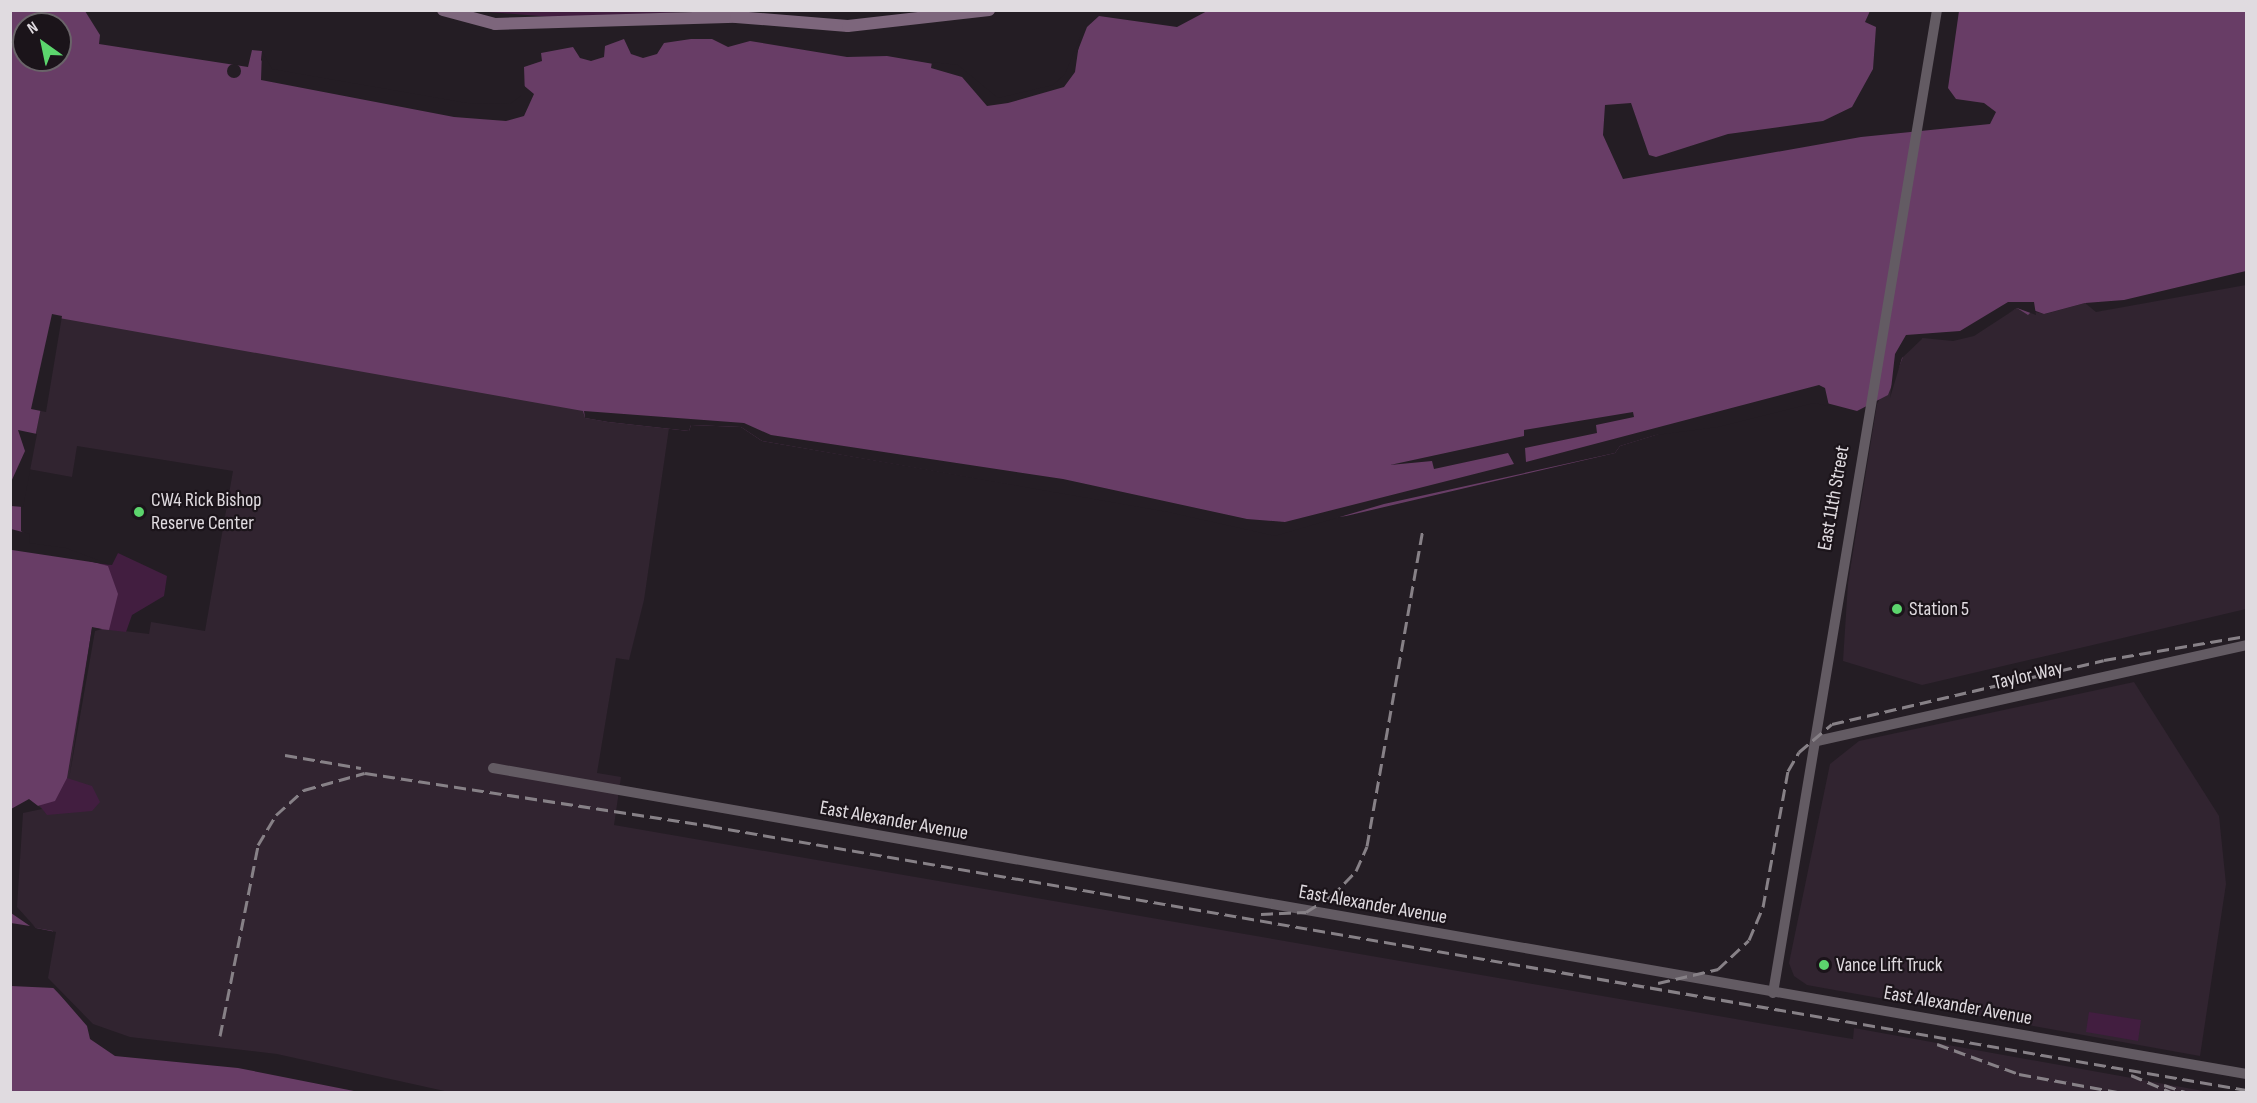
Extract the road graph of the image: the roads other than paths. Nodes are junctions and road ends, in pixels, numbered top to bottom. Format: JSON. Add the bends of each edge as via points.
{"nodes":[{"id":1,"x":443,"y":10,"type":"edge"},
{"id":2,"x":989,"y":10,"type":"edge"},
{"id":3,"x":1937,"y":10,"type":"edge"},
{"id":4,"x":2247,"y":645,"type":"edge"},
{"id":5,"x":1817,"y":741,"type":"junction"},
{"id":6,"x":494,"y":768,"type":"dead end"},
{"id":7,"x":1773,"y":993,"type":"junction"},
{"id":8,"x":2247,"y":1074,"type":"edge"}],
"edges":[{"from":1,"to":2,"type":"main road","via":[[495,24],[724,17],[848,26]]},
{"from":3,"to":5,"type":"street","name":"East 11th Street","via":[[1862,446]]},
{"from":4,"to":5,"type":"street","name":"Taylor Way"},
{"from":5,"to":7,"type":"street","name":"East 11th Street"},
{"from":6,"to":7,"type":"street","name":"East Alexander Avenue"},
{"from":7,"to":8,"type":"street","name":"East Alexander Avenue"}]}
